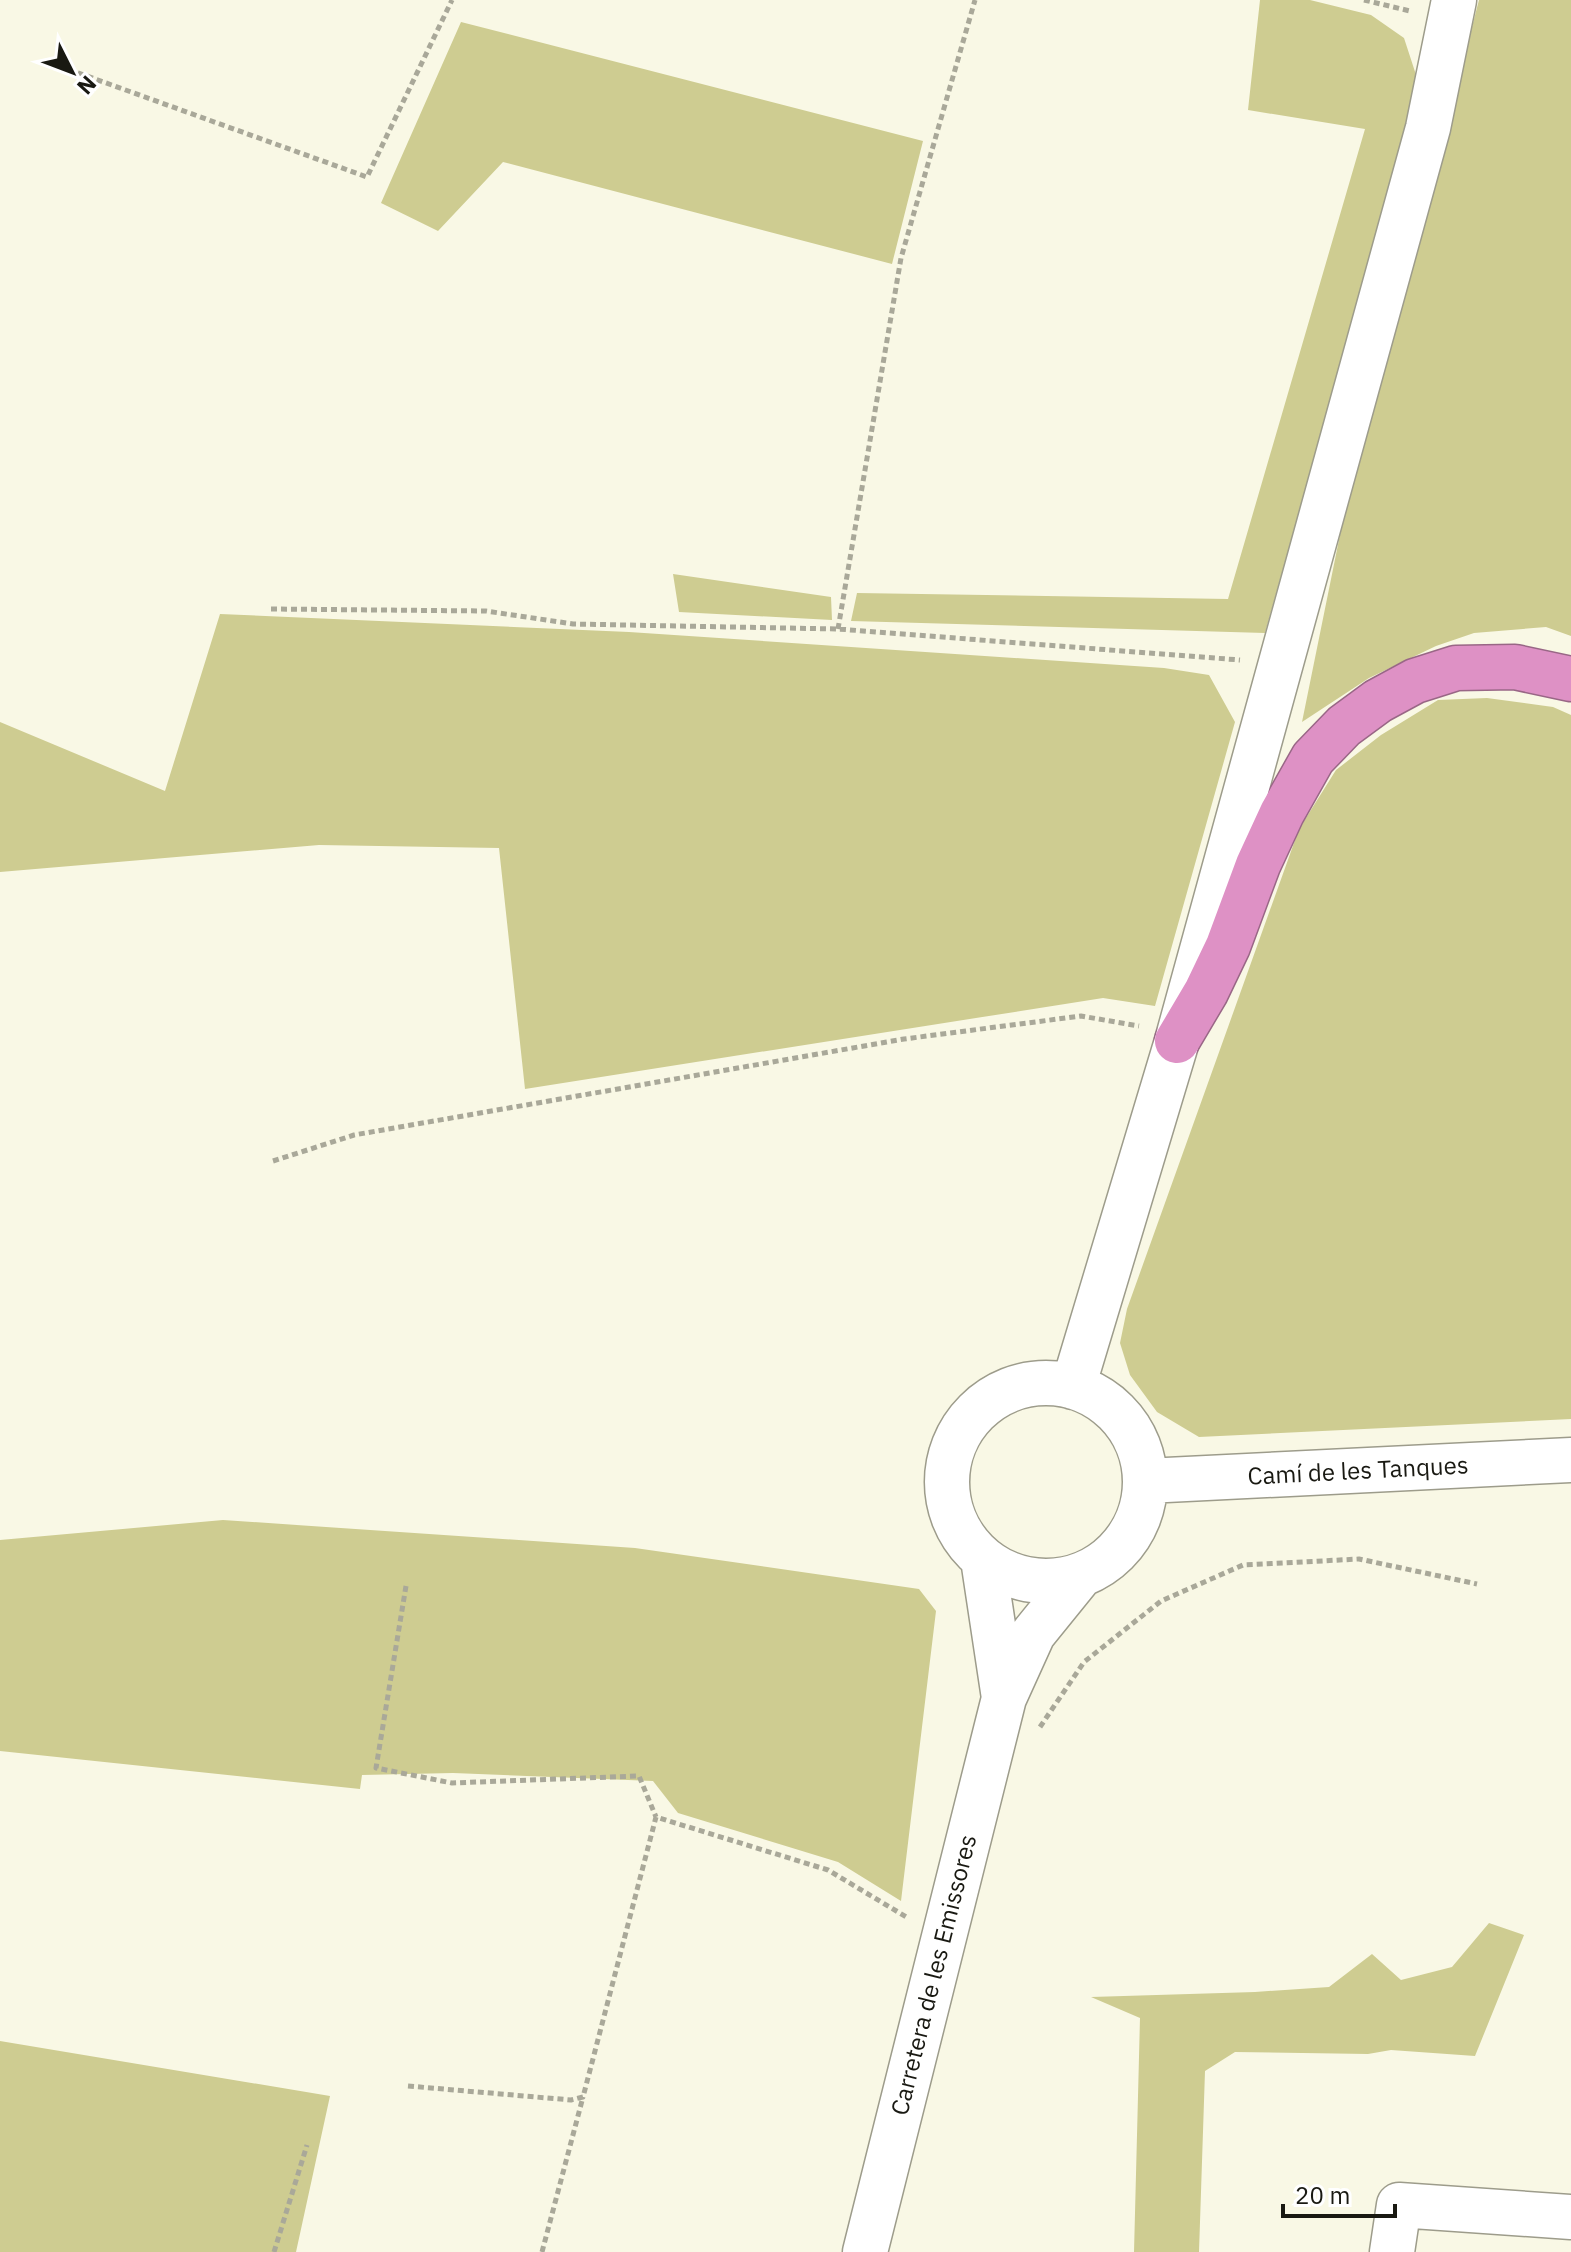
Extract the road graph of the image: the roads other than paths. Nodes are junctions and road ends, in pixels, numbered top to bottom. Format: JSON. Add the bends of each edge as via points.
{"nodes":[{"id":1,"x":1454,"y":0,"type":"edge"},
{"id":2,"x":1571,"y":679,"type":"edge"},
{"id":3,"x":1177,"y":1041,"type":"junction"},
{"id":4,"x":1073,"y":1387,"type":"junction"},
{"id":5,"x":1571,"y":1460,"type":"edge"},
{"id":6,"x":1146,"y":1481,"type":"junction"},
{"id":7,"x":983,"y":1559,"type":"junction"},
{"id":8,"x":1080,"y":1576,"type":"junction"},
{"id":9,"x":1004,"y":1698,"type":"junction"},
{"id":10,"x":1571,"y":2217,"type":"edge"},
{"id":11,"x":865,"y":2252,"type":"edge"},
{"id":12,"x":1392,"y":2252,"type":"edge"}],
"edges":[{"from":1,"to":3,"type":"street","via":[[1428,128]]},
{"from":2,"to":3,"type":"highway","via":[[1515,667],[1456,668],[1415,681],[1344,726],[1313,758],[1282,813],[1228,946]]},
{"from":3,"to":4,"type":"street"},
{"from":4,"to":6,"type":"street","via":[[1093,1394],[1125,1422],[1137,1440]]},
{"from":4,"to":7,"type":"street","via":[[1029,1384],[1007,1391],[971,1417],[958,1437],[950,1457],[948,1502],[962,1534]]},
{"from":5,"to":6,"type":"street","name":"Camí de les Tanques"},
{"from":6,"to":8,"type":"street","via":[[1127,1539],[1098,1567]]},
{"from":7,"to":8,"type":"street","via":[[1039,1582]]},
{"from":7,"to":9,"type":"street"},
{"from":8,"to":9,"type":"street","via":[[1033,1634]]},
{"from":9,"to":11,"type":"street","name":"Carretera de les Emissores"},
{"from":10,"to":12,"type":"street","via":[[1399,2205]]}]}
